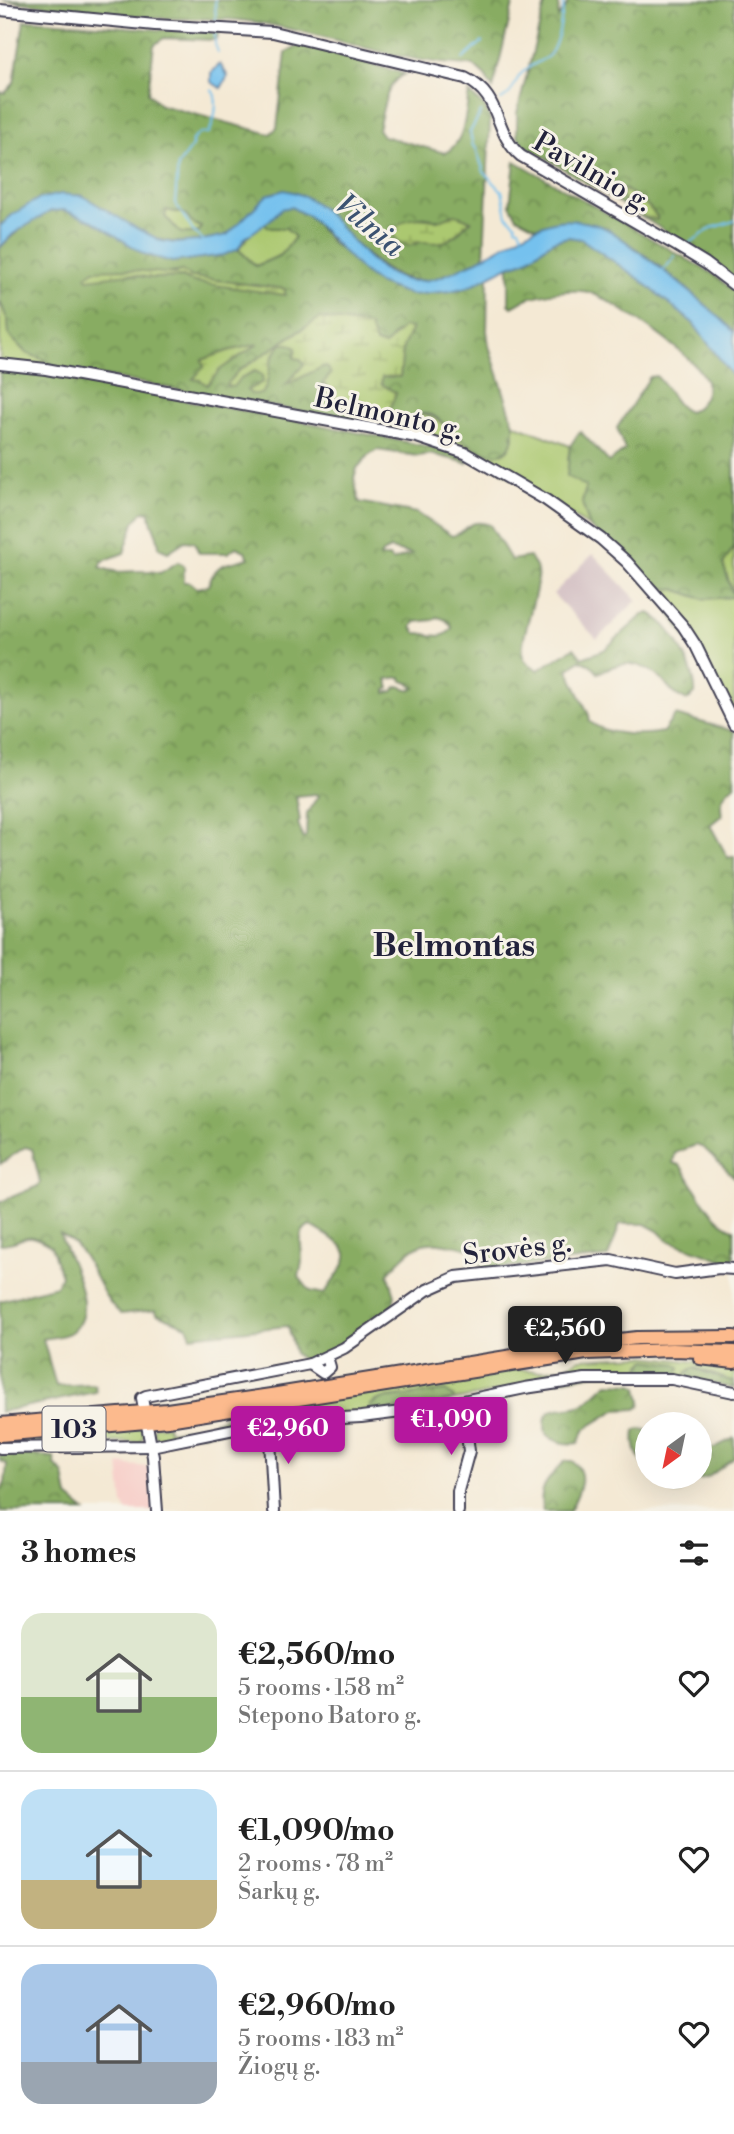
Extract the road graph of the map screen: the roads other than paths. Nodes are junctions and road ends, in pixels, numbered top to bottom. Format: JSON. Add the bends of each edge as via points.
{"nodes":[{"id":1,"x":0,"y":10,"type":"edge"},
{"id":2,"x":734,"y":285,"type":"edge"},
{"id":3,"x":0,"y":364,"type":"edge"},
{"id":4,"x":734,"y":724,"type":"edge"},
{"id":5,"x":734,"y":1269,"type":"edge"},
{"id":6,"x":734,"y":1337,"type":"edge"},
{"id":7,"x":642,"y":1350,"type":"junction"},
{"id":8,"x":734,"y":1352,"type":"edge"},
{"id":9,"x":734,"y":1362,"type":"edge"},
{"id":10,"x":734,"y":1392,"type":"edge"},
{"id":11,"x":463,"y":1401,"type":"junction"},
{"id":12,"x":147,"y":1418,"type":"junction"},
{"id":13,"x":269,"y":1422,"type":"junction"},
{"id":14,"x":0,"y":1424,"type":"edge"},
{"id":15,"x":0,"y":1435,"type":"edge"},
{"id":16,"x":151,"y":1446,"type":"junction"},
{"id":17,"x":0,"y":1448,"type":"edge"},
{"id":18,"x":157,"y":1511,"type":"edge"},
{"id":19,"x":274,"y":1511,"type":"edge"},
{"id":20,"x":458,"y":1511,"type":"edge"}],
"edges":[{"from":1,"to":2,"type":"street","name":"Pavilnio g.","via":[[273,32],[466,78],[492,101],[506,140],[521,156],[677,246]]},
{"from":3,"to":4,"type":"street","name":"Belmonto g.","via":[[360,426],[465,453],[546,500],[627,562],[683,626]]},
{"from":5,"to":12,"type":"street","name":"Srovės g.","via":[[675,1274],[611,1260],[456,1278],[427,1290],[360,1338],[310,1364],[146,1396],[142,1398]]},
{"from":6,"to":12,"type":"main road","number":"103","via":[[592,1343]]},
{"from":7,"to":8,"type":"main road"},
{"from":7,"to":9,"type":"main road","number":"103"},
{"from":7,"to":12,"type":"main road","number":"103","via":[[586,1353],[275,1404]]},
{"from":10,"to":11,"type":"street","via":[[671,1379],[585,1379]]},
{"from":11,"to":13,"type":"street","via":[[362,1418]]},
{"from":11,"to":20,"type":"street","via":[[469,1451],[458,1491]]},
{"from":12,"to":14,"type":"main road","number":"103"},
{"from":12,"to":15,"type":"main road","number":"103"},
{"from":12,"to":16,"type":"street"},
{"from":13,"to":16,"type":"street"},
{"from":13,"to":19,"type":"street"},
{"from":16,"to":17,"type":"street"},
{"from":16,"to":18,"type":"street"}]}
